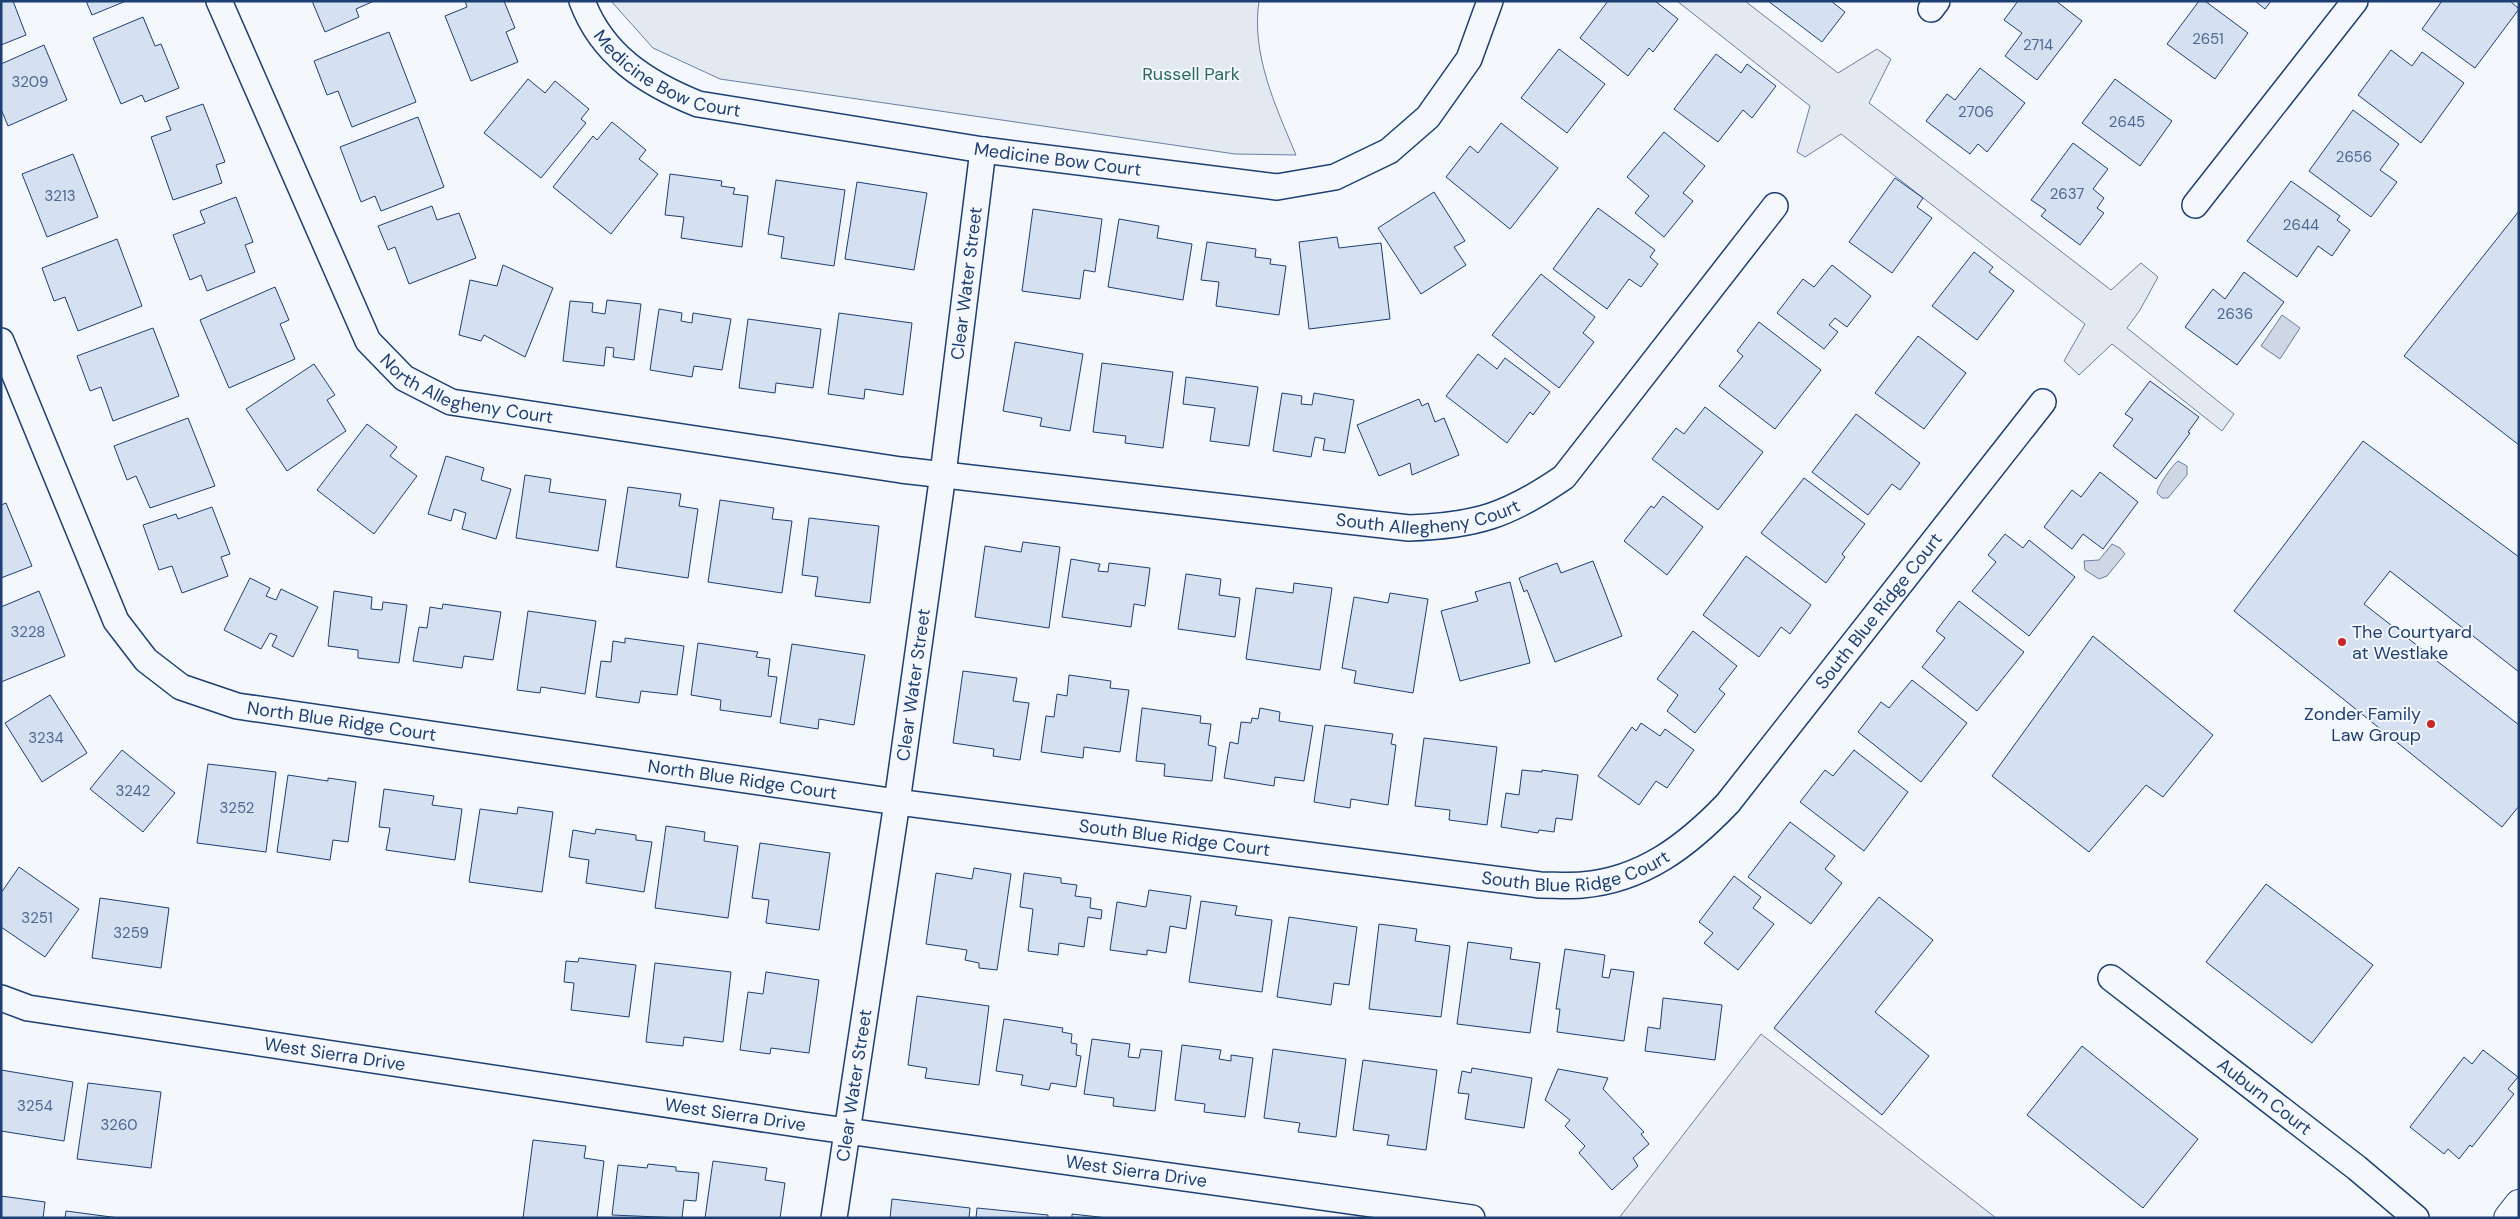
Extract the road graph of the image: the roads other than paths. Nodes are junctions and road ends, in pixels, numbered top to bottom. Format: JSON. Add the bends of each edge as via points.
{"nodes":[{"id":1,"x":219,"y":1,"type":"edge"},
{"id":2,"x":582,"y":1,"type":"edge"},
{"id":3,"x":1490,"y":1,"type":"edge"},
{"id":4,"x":2355,"y":1,"type":"edge"},
{"id":5,"x":984,"y":150,"type":"junction"},
{"id":6,"x":2195,"y":205,"type":"dead end"},
{"id":7,"x":1775,"y":206,"type":"dead end"},
{"id":8,"x":1,"y":341,"type":"edge"},
{"id":9,"x":2043,"y":402,"type":"dead end"},
{"id":10,"x":943,"y":474,"type":"junction"},
{"id":11,"x":897,"y":802,"type":"junction"},
{"id":12,"x":2111,"y":978,"type":"dead end"},
{"id":13,"x":1,"y":998,"type":"edge"},
{"id":14,"x":846,"y":1131,"type":"junction"},
{"id":15,"x":2519,"y":1204,"type":"edge"},
{"id":16,"x":834,"y":1218,"type":"edge"},
{"id":17,"x":1472,"y":1218,"type":"edge"},
{"id":18,"x":2416,"y":1218,"type":"edge"},
{"id":19,"x":2508,"y":1218,"type":"edge"}],
"edges":[{"from":1,"to":10,"type":"street","name":"North Allegheny Court","via":[[368,342],[404,378],[451,402]]},
{"from":2,"to":5,"type":"street","name":"Medicine Bow Court","via":[[590,22],[616,57],[666,92],[698,104]]},
{"from":3,"to":5,"type":"street","name":"Medicine Bow Court","via":[[1469,59],[1428,117],[1389,151],[1335,177],[1277,188]]},
{"from":4,"to":6,"type":"street"},
{"from":5,"to":10,"type":"street","name":"Clear Water Street"},
{"from":7,"to":10,"type":"street","name":"South Allegheny Court","via":[[1564,477],[1532,499],[1491,518],[1446,527],[1409,528]]},
{"from":8,"to":11,"type":"street","name":"North Blue Ridge Court","via":[[116,621],[146,660],[181,687],[237,706]]},
{"from":9,"to":11,"type":"street","name":"South Blue Ridge Court","via":[[1728,803],[1682,847],[1625,876],[1583,885],[1540,885]]},
{"from":10,"to":11,"type":"street","name":"Clear Water Street"},
{"from":11,"to":14,"type":"street","name":"Clear Water Street"},
{"from":12,"to":18,"type":"street","name":"Auburn Court","via":[[2334,1150]]},
{"from":13,"to":14,"type":"street","name":"West Sierra Drive","via":[[28,1008]]},
{"from":14,"to":16,"type":"street","name":"Clear Water Street"},
{"from":14,"to":17,"type":"street","name":"West Sierra Drive"},
{"from":15,"to":19,"type":"main road"}]}
